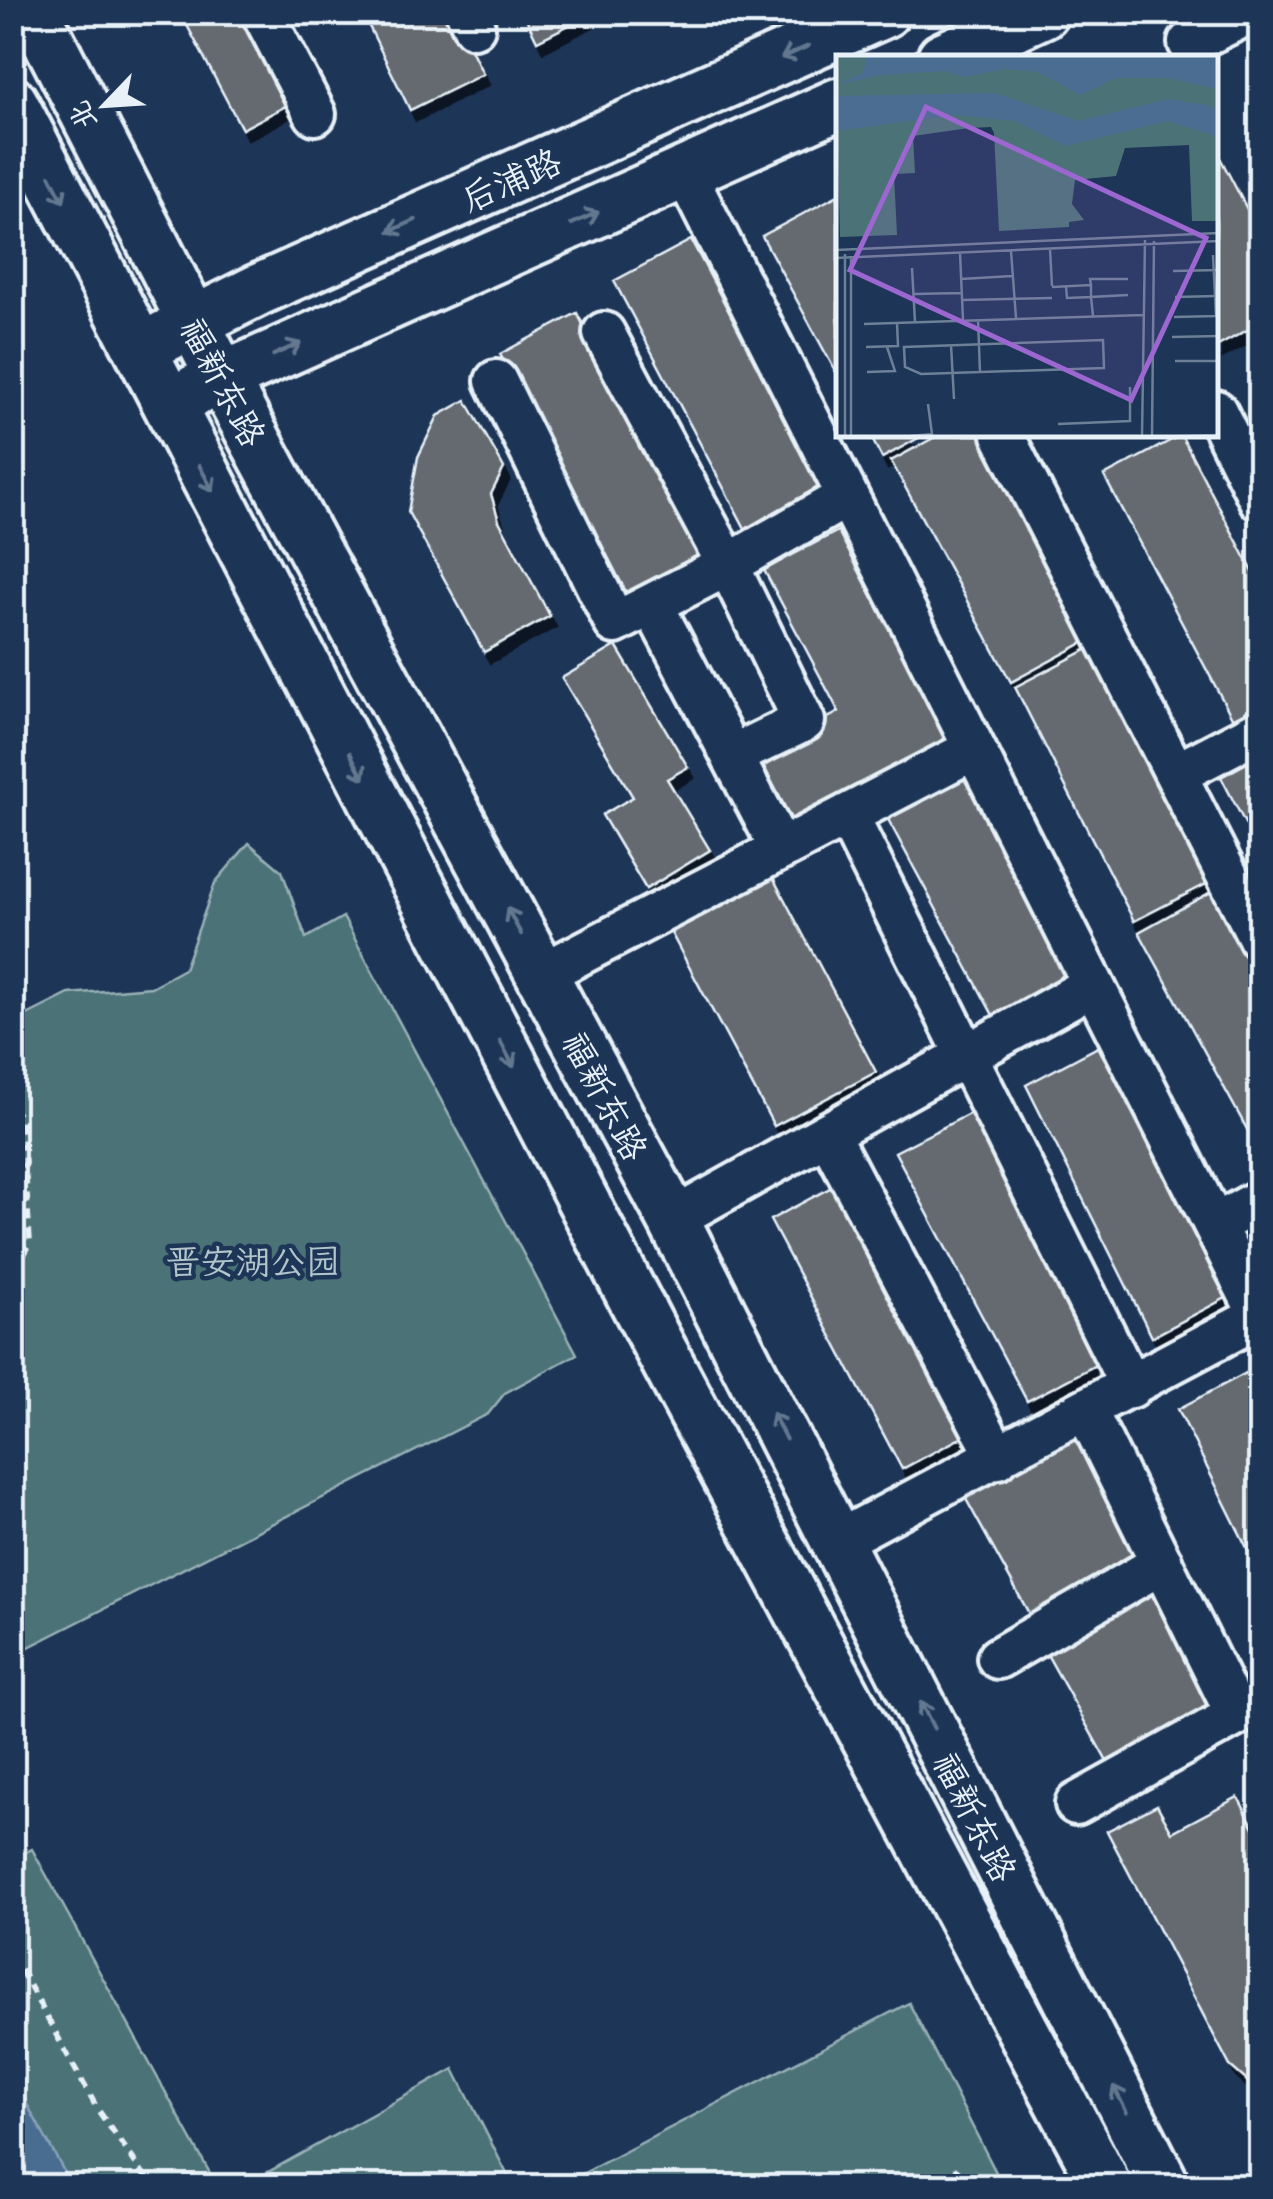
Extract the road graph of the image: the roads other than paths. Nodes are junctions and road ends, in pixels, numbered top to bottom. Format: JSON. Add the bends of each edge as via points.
{"nodes":[{"id":1,"x":34,"y":12,"type":"edge"},
{"id":2,"x":262,"y":12,"type":"edge"},
{"id":3,"x":884,"y":12,"type":"edge"},
{"id":4,"x":1043,"y":12,"type":"edge"},
{"id":5,"x":1252,"y":12,"type":"edge"},
{"id":6,"x":1189,"y":42,"type":"dead end"},
{"id":7,"x":949,"y":55,"type":"edge"},
{"id":8,"x":12,"y":103,"type":"edge"},
{"id":9,"x":836,"y":105,"type":"edge"},
{"id":10,"x":315,"y":114,"type":"dead end"},
{"id":11,"x":685,"y":174,"type":"junction"},
{"id":12,"x":194,"y":323,"type":"junction"},
{"id":13,"x":604,"y":333,"type":"dead end"},
{"id":14,"x":138,"y":349,"type":"junction"},
{"id":15,"x":222,"y":378,"type":"junction"},
{"id":16,"x":496,"y":382,"type":"dead end"},
{"id":17,"x":167,"y":404,"type":"junction"},
{"id":18,"x":1236,"y":429,"type":"edge"},
{"id":19,"x":1005,"y":438,"type":"edge"},
{"id":20,"x":846,"y":497,"type":"junction"},
{"id":21,"x":1260,"y":500,"type":"edge"},
{"id":22,"x":728,"y":565,"type":"junction"},
{"id":23,"x":652,"y":604,"type":"junction"},
{"id":24,"x":1260,"y":730,"type":"edge"},
{"id":25,"x":974,"y":749,"type":"junction"},
{"id":26,"x":732,"y":756,"type":"junction"},
{"id":27,"x":1176,"y":774,"type":"junction"},
{"id":28,"x":847,"y":815,"type":"junction"},
{"id":29,"x":780,"y":850,"type":"junction"},
{"id":30,"x":1260,"y":940,"type":"edge"},
{"id":31,"x":542,"y":974,"type":"junction"},
{"id":32,"x":1093,"y":985,"type":"junction"},
{"id":33,"x":966,"y":1056,"type":"junction"},
{"id":34,"x":828,"y":1134,"type":"junction"},
{"id":35,"x":1260,"y":1200,"type":"edge"},
{"id":36,"x":673,"y":1219,"type":"junction"},
{"id":37,"x":1215,"y":1225,"type":"junction"},
{"id":38,"x":1260,"y":1316,"type":"edge"},
{"id":39,"x":1131,"y":1388,"type":"junction"},
{"id":40,"x":1086,"y":1410,"type":"junction"},
{"id":41,"x":998,"y":1458,"type":"junction"},
{"id":42,"x":838,"y":1541,"type":"junction"},
{"id":43,"x":1162,"y":1563,"type":"junction"},
{"id":44,"x":998,"y":1658,"type":"dead end"},
{"id":45,"x":1248,"y":1708,"type":"edge"},
{"id":46,"x":1076,"y":1804,"type":"dead end"},
{"id":47,"x":1106,"y":2186,"type":"edge"},
{"id":48,"x":1164,"y":2186,"type":"edge"}],
"edges":[{"from":1,"to":12,"type":"main road","name":"福新东路"},
{"from":2,"to":10,"type":"street"},
{"from":3,"to":12,"type":"main road","name":"后浦路","one_way":true},
{"from":4,"to":7,"type":"main road"},
{"from":5,"to":6,"type":"street"},
{"from":8,"to":14,"type":"main road","name":"福新东路","one_way":true},
{"from":9,"to":11,"type":"main road","name":"后浦路"},
{"from":15,"to":11,"type":"main road","name":"后浦路","one_way":true},
{"from":11,"to":20,"type":"street"},
{"from":12,"to":14,"type":"main road","name":"后浦路"},
{"from":12,"to":15,"type":"main road","name":"福新东路"},
{"from":13,"to":22,"type":"street"},
{"from":14,"to":17,"type":"main road","name":"福新东路"},
{"from":15,"to":17,"type":"main road","name":"后浦路"},
{"from":31,"to":15,"type":"main road","name":"福新东路","one_way":true},
{"from":16,"to":23,"type":"street","via":[[615,623]]},
{"from":17,"to":47,"type":"main road","name":"福新东路","one_way":true},
{"from":18,"to":21,"type":"street"},
{"from":19,"to":27,"type":"street"},
{"from":20,"to":22,"type":"street"},
{"from":20,"to":25,"type":"street"},
{"from":22,"to":23,"type":"street"},
{"from":22,"to":26,"type":"street","via":[[804,721]]},
{"from":23,"to":26,"type":"street"},
{"from":24,"to":27,"type":"street"},
{"from":25,"to":28,"type":"street"},
{"from":25,"to":32,"type":"street"},
{"from":26,"to":29,"type":"street"},
{"from":27,"to":30,"type":"street"},
{"from":28,"to":29,"type":"street"},
{"from":28,"to":33,"type":"street"},
{"from":29,"to":31,"type":"street"},
{"from":31,"to":36,"type":"main road","name":"福新东路"},
{"from":32,"to":33,"type":"street"},
{"from":32,"to":37,"type":"street"},
{"from":33,"to":34,"type":"street"},
{"from":33,"to":39,"type":"street"},
{"from":34,"to":36,"type":"street"},
{"from":34,"to":41,"type":"street"},
{"from":35,"to":37,"type":"street"},
{"from":42,"to":36,"type":"main road","name":"福新东路","one_way":true},
{"from":37,"to":38,"type":"street"},
{"from":38,"to":39,"type":"street"},
{"from":39,"to":40,"type":"street"},
{"from":40,"to":41,"type":"street"},
{"from":40,"to":43,"type":"street"},
{"from":41,"to":42,"type":"street"},
{"from":48,"to":42,"type":"main road","name":"福新东路","one_way":true},
{"from":43,"to":44,"type":"street"},
{"from":43,"to":45,"type":"street"},
{"from":45,"to":46,"type":"street"}]}
